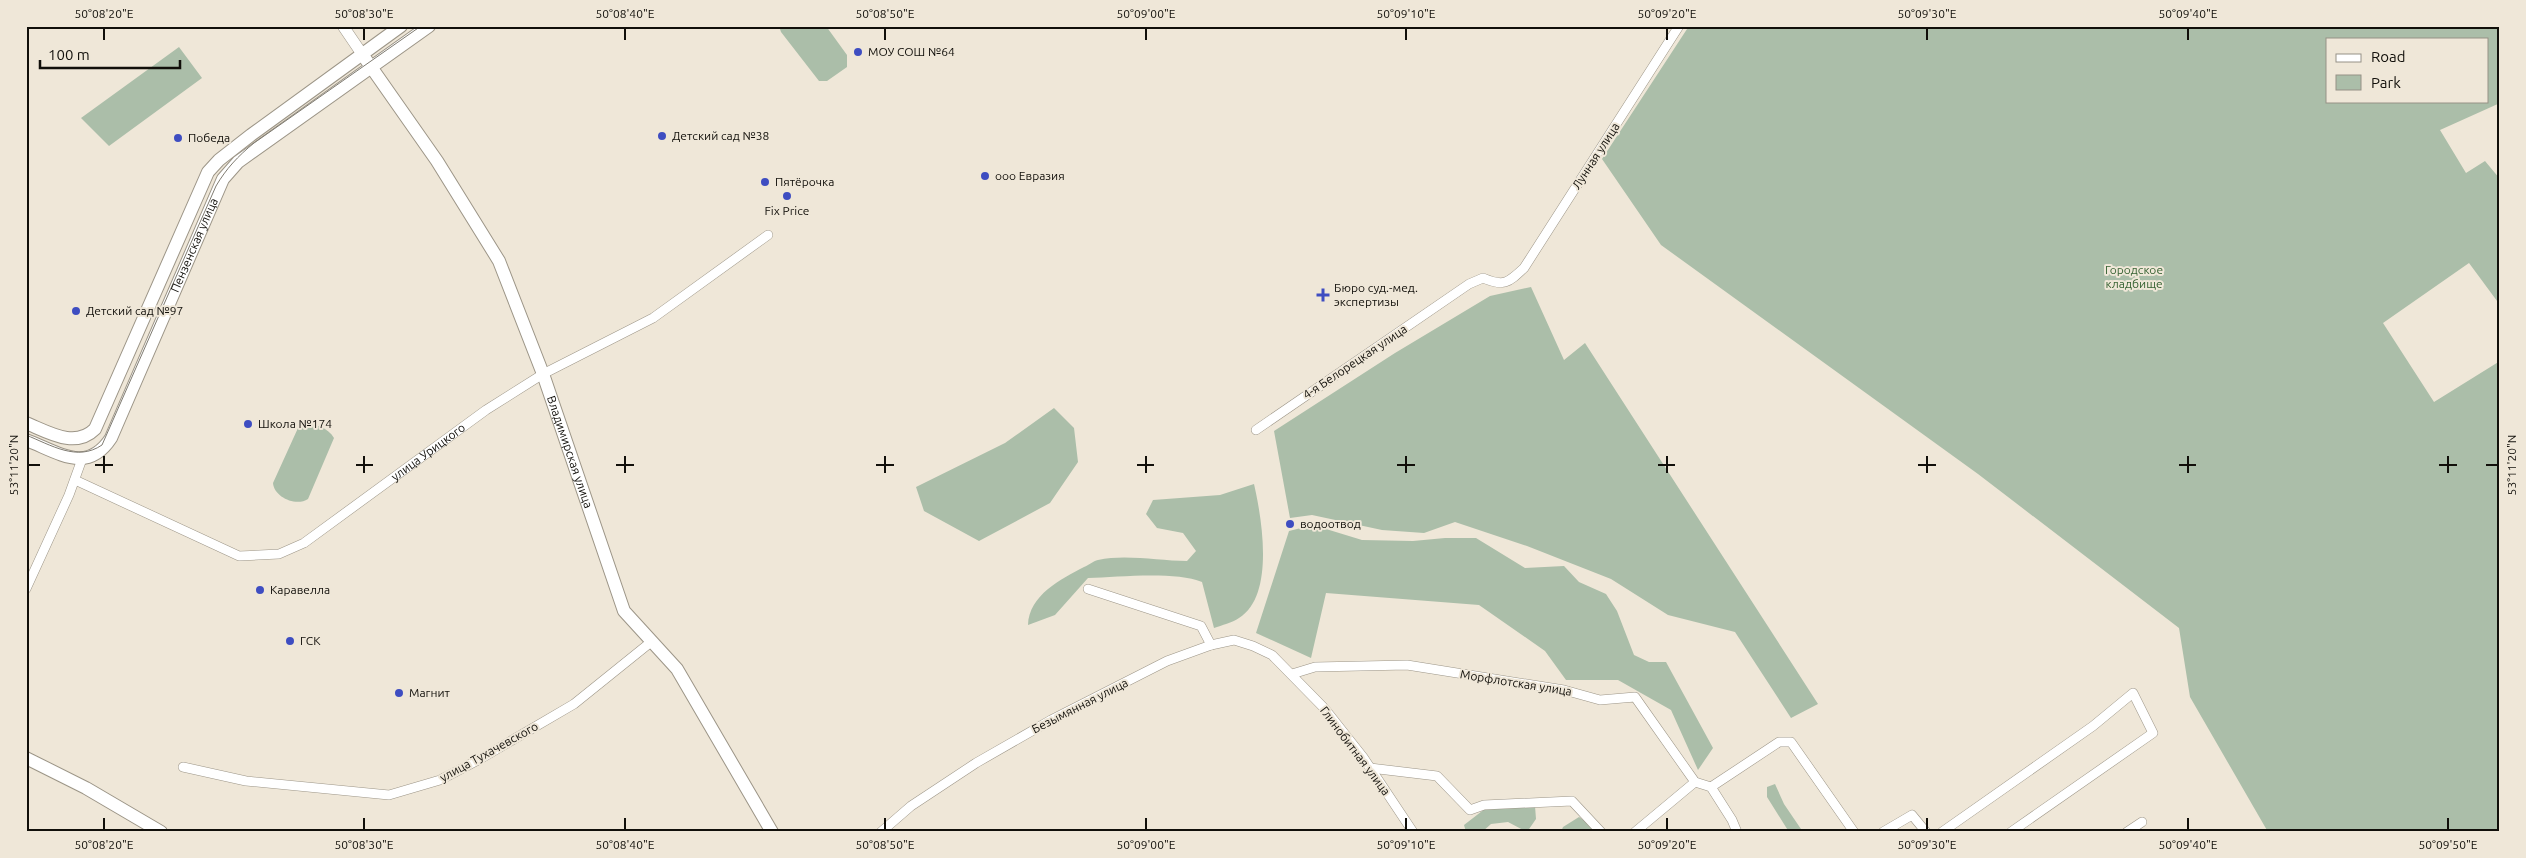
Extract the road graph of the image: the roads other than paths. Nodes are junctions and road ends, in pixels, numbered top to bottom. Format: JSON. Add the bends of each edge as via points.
{"nodes":[{"id":1,"x":343,"y":26,"type":"edge"},
{"id":2,"x":401,"y":26,"type":"edge"},
{"id":3,"x":429,"y":26,"type":"edge"},
{"id":4,"x":1679,"y":26,"type":"edge"},
{"id":5,"x":362,"y":54,"type":"junction"},
{"id":6,"x":372,"y":68,"type":"junction"},
{"id":7,"x":768,"y":235,"type":"dead end"},
{"id":8,"x":1509,"y":282,"type":"joint"},
{"id":9,"x":543,"y":374,"type":"junction"},
{"id":10,"x":26,"y":423,"type":"edge"},
{"id":11,"x":1256,"y":430,"type":"dead end"},
{"id":12,"x":86,"y":436,"type":"junction"},
{"id":13,"x":26,"y":440,"type":"edge"},
{"id":14,"x":82,"y":460,"type":"junction"},
{"id":15,"x":75,"y":480,"type":"junction"},
{"id":16,"x":26,"y":589,"type":"edge"},
{"id":17,"x":1088,"y":589,"type":"dead end"},
{"id":18,"x":651,"y":642,"type":"junction"},
{"id":19,"x":1211,"y":645,"type":"junction"},
{"id":20,"x":1292,"y":674,"type":"junction"},
{"id":21,"x":26,"y":758,"type":"edge"},
{"id":22,"x":183,"y":767,"type":"dead end"},
{"id":23,"x":1370,"y":768,"type":"junction"},
{"id":24,"x":1695,"y":782,"type":"junction"},
{"id":25,"x":1711,"y":787,"type":"junction"},
{"id":26,"x":2142,"y":822,"type":"dead end"},
{"id":27,"x":161,"y":832,"type":"edge"},
{"id":28,"x":772,"y":832,"type":"edge"},
{"id":29,"x":880,"y":832,"type":"edge"},
{"id":30,"x":1413,"y":832,"type":"edge"},
{"id":31,"x":1601,"y":832,"type":"edge"},
{"id":32,"x":1635,"y":832,"type":"edge"},
{"id":33,"x":1737,"y":832,"type":"edge"},
{"id":34,"x":1854,"y":832,"type":"edge"},
{"id":35,"x":1882,"y":832,"type":"edge"},
{"id":36,"x":1926,"y":832,"type":"edge"},
{"id":37,"x":1942,"y":832,"type":"edge"},
{"id":38,"x":2011,"y":832,"type":"edge"},
{"id":39,"x":2127,"y":832,"type":"edge"}],
"edges":[{"from":1,"to":5,"type":"street"},
{"from":2,"to":5,"type":"main road","name":"Пензенская улица"},
{"from":3,"to":6,"type":"main road","name":"Пензенская улица"},
{"from":4,"to":8,"type":"street","name":"Лунная улица","via":[[1524,268]]},
{"from":5,"to":6,"type":"main road","name":"Владимирская улица"},
{"from":5,"to":12,"type":"main road","name":"Пензенская улица","via":[[251,135],[208,172],[95,429]]},
{"from":6,"to":9,"type":"main road","name":"Владимирская улица","via":[[437,161],[498,261]]},
{"from":6,"to":14,"type":"main road","name":"Пензенская улица","via":[[238,162],[223,179],[110,438],[99,454]]},
{"from":7,"to":9,"type":"street","name":"улица Урицкого","via":[[653,318]]},
{"from":8,"to":11,"type":"street","name":"4-я Белорецкая улица","via":[[1496,284],[1483,278],[1469,284]]},
{"from":9,"to":15,"type":"street","name":"улица Урицкого","via":[[486,410],[304,543],[279,554],[239,556]]},
{"from":9,"to":18,"type":"main road","name":"Владимирская улица","via":[[624,611]]},
{"from":10,"to":12,"type":"main road","via":[[66,438]]},
{"from":12,"to":14,"type":"main road"},
{"from":13,"to":14,"type":"main road"},
{"from":14,"to":15,"type":"street"},
{"from":15,"to":16,"type":"street"},
{"from":17,"to":19,"type":"street","via":[[1201,626]]},
{"from":18,"to":22,"type":"street","name":"улица Тухачевского","via":[[574,704],[489,754],[440,780],[389,795],[246,781]]},
{"from":18,"to":28,"type":"main road","name":"Владимирская улица","via":[[677,669]]},
{"from":19,"to":20,"type":"street","name":"Безымянная улица","via":[[1234,640],[1253,646],[1272,655]]},
{"from":19,"to":29,"type":"street","name":"Безымянная улица","via":[[1167,661],[1051,720],[968,768],[911,806]]},
{"from":20,"to":23,"type":"street","name":"Глинобитная улица","via":[[1325,709]]},
{"from":20,"to":24,"type":"street","name":"Морфлотская улица","via":[[1315,668],[1407,665],[1564,690],[1600,700],[1635,697]]},
{"from":21,"to":27,"type":"main road","via":[[86,788]]},
{"from":23,"to":30,"type":"street","name":"Глинобитная улица"},
{"from":23,"to":31,"type":"street","via":[[1437,776],[1470,810],[1484,805],[1572,801]]},
{"from":24,"to":25,"type":"street"},
{"from":24,"to":32,"type":"street"},
{"from":25,"to":33,"type":"street"},
{"from":25,"to":34,"type":"street","via":[[1780,742],[1791,742]]},
{"from":26,"to":39,"type":"street"},
{"from":35,"to":36,"type":"street","via":[[1912,815]]},
{"from":37,"to":38,"type":"street","via":[[2093,726],[2133,693],[2153,733]]}]}
